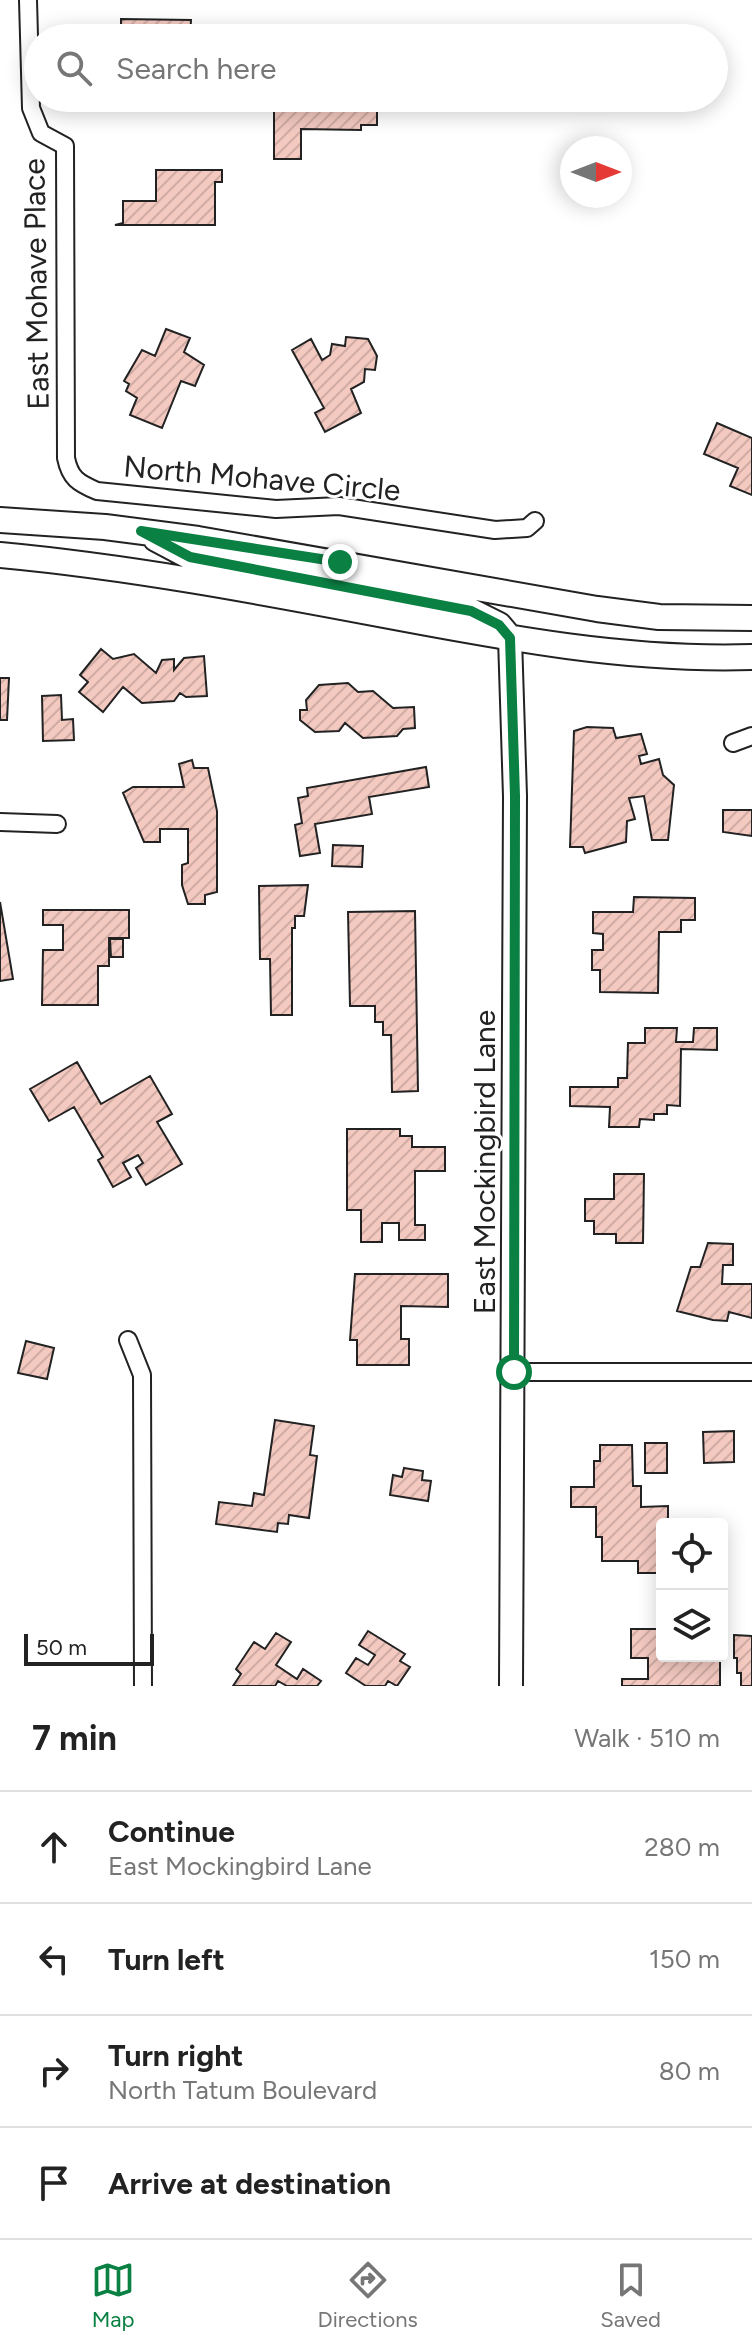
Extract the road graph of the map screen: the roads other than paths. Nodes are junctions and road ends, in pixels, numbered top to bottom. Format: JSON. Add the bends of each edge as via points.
{"nodes":[{"id":1,"x":28,"y":0,"type":"edge"},
{"id":2,"x":29,"y":24,"type":"edge"},
{"id":3,"x":33,"y":112,"type":"edge"},
{"id":4,"x":77,"y":483,"type":"joint"},
{"id":5,"x":0,"y":520,"type":"edge"},
{"id":6,"x":535,"y":521,"type":"dead end"},
{"id":7,"x":141,"y":531,"type":"junction"},
{"id":8,"x":0,"y":555,"type":"edge"},
{"id":9,"x":752,"y":618,"type":"edge"},
{"id":10,"x":510,"y":638,"type":"junction"},
{"id":11,"x":752,"y":657,"type":"edge"},
{"id":12,"x":752,"y":736,"type":"edge"},
{"id":13,"x":733,"y":743,"type":"dead end"},
{"id":14,"x":0,"y":822,"type":"edge"},
{"id":15,"x":57,"y":824,"type":"dead end"},
{"id":16,"x":128,"y":1340,"type":"dead end"},
{"id":17,"x":514,"y":1372,"type":"junction"},
{"id":18,"x":752,"y":1372,"type":"edge"},
{"id":19,"x":143,"y":1686,"type":"edge"},
{"id":20,"x":511,"y":1686,"type":"edge"}],
"edges":[{"from":1,"to":2,"type":"street","name":"East Mohave Place"},
{"from":3,"to":4,"type":"street","name":"East Mohave Place","via":[[41,133],[65,146],[66,458]]},
{"from":4,"to":6,"type":"street","name":"North Mohave Circle","via":[[97,491],[263,508],[339,506],[495,530],[527,528]]},
{"from":5,"to":7,"type":"main road"},
{"from":7,"to":9,"type":"main road","via":[[597,609],[659,617]]},
{"from":7,"to":10,"type":"main road","via":[[190,557],[471,611],[499,625]]},
{"from":8,"to":10,"type":"main road","via":[[182,578]]},
{"from":10,"to":11,"type":"main road","via":[[661,657]]},
{"from":10,"to":17,"type":"street","name":"East Mockingbird Lane","via":[[515,796]]},
{"from":12,"to":13,"type":"street"},
{"from":14,"to":15,"type":"street"},
{"from":16,"to":19,"type":"street","via":[[142,1375]]},
{"from":17,"to":18,"type":"street"},
{"from":17,"to":20,"type":"street","name":"East Mockingbird Lane"}]}
